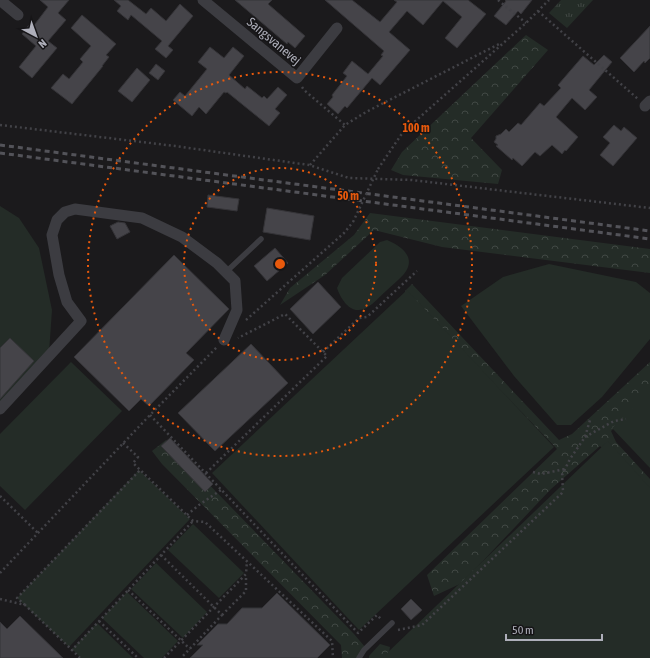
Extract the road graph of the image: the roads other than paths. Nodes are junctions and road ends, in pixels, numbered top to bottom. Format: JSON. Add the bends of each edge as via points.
{"nodes":[{"id":1,"x":0,"y":0,"type":"edge"},
{"id":2,"x":203,"y":0,"type":"edge"},
{"id":3,"x":18,"y":15,"type":"dead end"},
{"id":4,"x":337,"y":28,"type":"dead end"},
{"id":5,"x":261,"y":239,"type":"dead end"},
{"id":6,"x":226,"y":272,"type":"junction"},
{"id":7,"x":224,"y":340,"type":"road end"},
{"id":8,"x":0,"y":409,"type":"edge"},
{"id":9,"x":390,"y":625,"type":"road end"},
{"id":10,"x":359,"y":658,"type":"edge"}],
"edges":[{"from":1,"to":3,"type":"street"},
{"from":2,"to":4,"type":"street","name":"Sangsvanevej","via":[[297,78]]},
{"from":5,"to":6,"type":"lane"},
{"from":6,"to":7,"type":"street","via":[[235,282],[237,310]]},
{"from":6,"to":8,"type":"street","via":[[182,237],[142,218],[75,209],[65,212],[58,220],[52,235],[67,302],[81,321]]},
{"from":9,"to":10,"type":"lane"}]}
